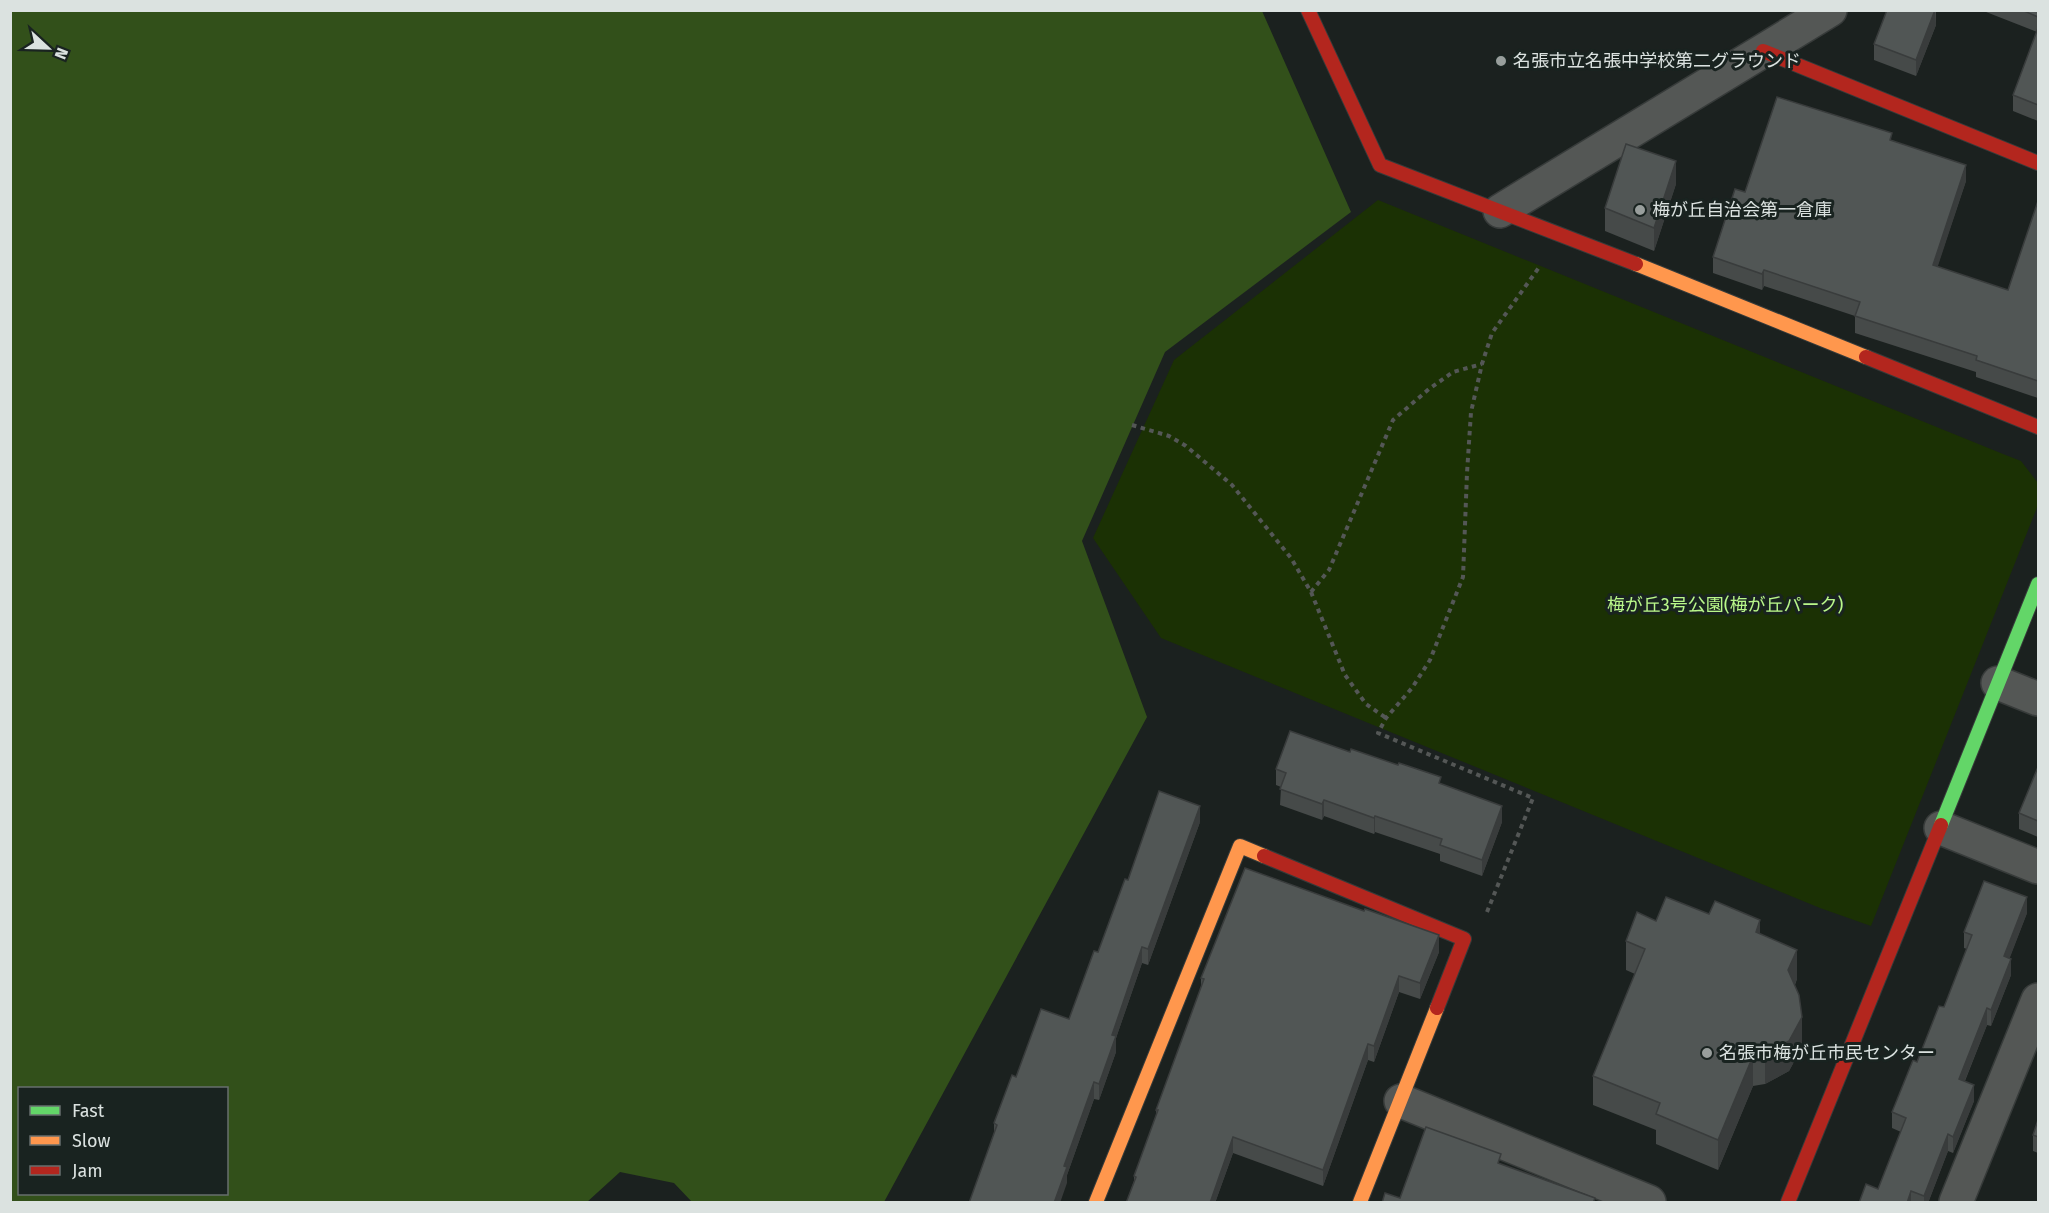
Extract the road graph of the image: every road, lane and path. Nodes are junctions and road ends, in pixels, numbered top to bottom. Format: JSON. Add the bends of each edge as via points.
{"nodes":[{"id":1,"x":1308,"y":10,"type":"edge"},
{"id":2,"x":1830,"y":10,"type":"edge"},
{"id":3,"x":1763,"y":51,"type":"junction"},
{"id":4,"x":2038,"y":163,"type":"edge"},
{"id":5,"x":1500,"y":211,"type":"junction"},
{"id":6,"x":1564,"y":235,"type":"junction"},
{"id":7,"x":1482,"y":364,"type":"junction"},
{"id":8,"x":1132,"y":425,"type":"dead end"},
{"id":9,"x":2038,"y":427,"type":"edge"},
{"id":10,"x":2038,"y":584,"type":"edge"},
{"id":11,"x":1311,"y":592,"type":"junction"},
{"id":12,"x":1998,"y":683,"type":"junction"},
{"id":13,"x":2038,"y":699,"type":"edge"},
{"id":14,"x":1386,"y":718,"type":"junction"},
{"id":15,"x":1941,"y":828,"type":"junction"},
{"id":16,"x":2038,"y":867,"type":"edge"},
{"id":17,"x":1464,"y":939,"type":"junction"},
{"id":18,"x":2038,"y":1000,"type":"edge"},
{"id":19,"x":2032,"y":1033,"type":"edge"},
{"id":20,"x":1401,"y":1101,"type":"junction"},
{"id":21,"x":1634,"y":1200,"type":"edge"},
{"id":22,"x":1096,"y":1203,"type":"edge"},
{"id":23,"x":1360,"y":1203,"type":"edge"},
{"id":24,"x":1788,"y":1203,"type":"edge"},
{"id":25,"x":1956,"y":1203,"type":"edge"}],
"edges":[{"from":1,"to":5,"type":"street","via":[[1380,165]]},
{"from":2,"to":3,"type":"street"},
{"from":3,"to":4,"type":"street"},
{"from":3,"to":5,"type":"street"},
{"from":5,"to":6,"type":"street"},
{"from":6,"to":7,"type":"path","via":[[1492,333]]},
{"from":6,"to":9,"type":"street"},
{"from":7,"to":11,"type":"path","via":[[1453,372],[1393,420],[1329,570]]},
{"from":7,"to":14,"type":"path","via":[[1471,412],[1463,577],[1430,660]]},
{"from":8,"to":11,"type":"path","via":[[1169,436],[1186,446],[1232,485],[1291,558]]},
{"from":10,"to":12,"type":"street"},
{"from":11,"to":14,"type":"path","via":[[1345,675],[1366,704]]},
{"from":12,"to":13,"type":"street"},
{"from":12,"to":15,"type":"street"},
{"from":14,"to":17,"type":"path","via":[[1378,733],[1533,798],[1482,924]]},
{"from":15,"to":16,"type":"street"},
{"from":15,"to":24,"type":"street"},
{"from":17,"to":20,"type":"street"},
{"from":17,"to":22,"type":"street","via":[[1240,846]]},
{"from":18,"to":19,"type":"street"},
{"from":19,"to":25,"type":"street"},
{"from":20,"to":21,"type":"street"},
{"from":20,"to":23,"type":"street"}]}
